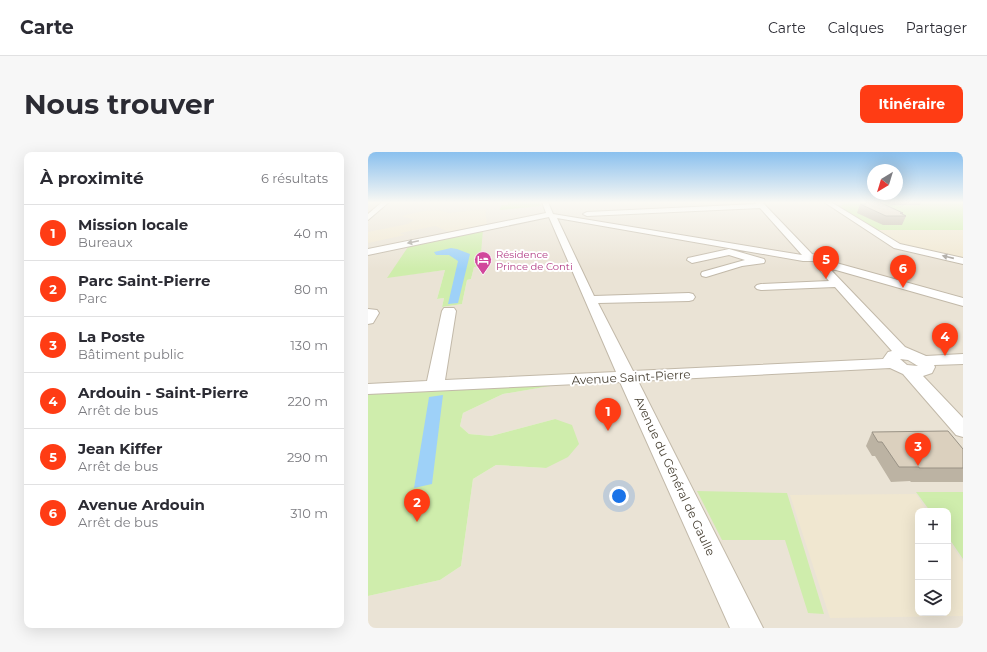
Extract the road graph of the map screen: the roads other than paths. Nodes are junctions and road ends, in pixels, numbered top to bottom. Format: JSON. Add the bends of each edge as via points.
{"nodes":[{"id":1,"x":499,"y":224,"type":"edge"},
{"id":2,"x":557,"y":224,"type":"edge"},
{"id":3,"x":613,"y":224,"type":"edge"},
{"id":4,"x":779,"y":224,"type":"edge"},
{"id":5,"x":862,"y":224,"type":"edge"},
{"id":6,"x":683,"y":229,"type":"dead end"},
{"id":7,"x":688,"y":238,"type":"junction"},
{"id":8,"x":368,"y":252,"type":"edge"},
{"id":9,"x":692,"y":260,"type":"dead end"},
{"id":10,"x":814,"y":261,"type":"junction"},
{"id":11,"x":963,"y":261,"type":"edge"},
{"id":12,"x":706,"y":274,"type":"dead end"},
{"id":13,"x":833,"y":284,"type":"junction"},
{"id":14,"x":761,"y":287,"type":"dead end"},
{"id":15,"x":689,"y":296,"type":"dead end"},
{"id":16,"x":590,"y":300,"type":"junction"},
{"id":17,"x":963,"y":302,"type":"edge"},
{"id":18,"x":449,"y":311,"type":"dead end"},
{"id":19,"x":368,"y":313,"type":"edge"},
{"id":20,"x":368,"y":320,"type":"edge"},
{"id":21,"x":963,"y":359,"type":"edge"},
{"id":22,"x":908,"y":362,"type":"junction"},
{"id":23,"x":628,"y":377,"type":"junction"},
{"id":24,"x":434,"y":385,"type":"junction"},
{"id":25,"x":368,"y":389,"type":"edge"},
{"id":26,"x":963,"y":417,"type":"edge"},
{"id":27,"x":963,"y":430,"type":"edge"},
{"id":28,"x":747,"y":628,"type":"edge"}],
"edges":[{"from":1,"to":8,"type":"street","one_way":true},
{"from":2,"to":16,"type":"street","name":"Avenue du Général de Gaulle"},
{"from":3,"to":7,"type":"street"},
{"from":4,"to":10,"type":"street"},
{"from":11,"to":5,"type":"street","one_way":true,"via":[[897,246]]},
{"from":6,"to":7,"type":"street"},
{"from":7,"to":10,"type":"street"},
{"from":9,"to":12,"type":"street","via":[[729,252],[760,261],[742,262]]},
{"from":10,"to":13,"type":"street"},
{"from":10,"to":17,"type":"street"},
{"from":10,"to":22,"type":"street","via":[[900,350]]},
{"from":13,"to":14,"type":"street"},
{"from":13,"to":22,"type":"street","via":[[891,348]]},
{"from":15,"to":16,"type":"street"},
{"from":16,"to":23,"type":"street","name":"Avenue du Général de Gaulle"},
{"from":18,"to":24,"type":"street"},
{"from":19,"to":20,"type":"street","via":[[372,313]]},
{"from":21,"to":22,"type":"street","name":"Avenue Saint-Pierre"},
{"from":22,"to":23,"type":"street","name":"Avenue Saint-Pierre"},
{"from":22,"to":26,"type":"street","via":[[927,378]]},
{"from":22,"to":27,"type":"street"},
{"from":23,"to":24,"type":"street","name":"Avenue Saint-Pierre"},
{"from":23,"to":28,"type":"street","name":"Avenue du Général de Gaulle"},
{"from":24,"to":25,"type":"street","name":"Avenue Saint-Pierre"}]}
